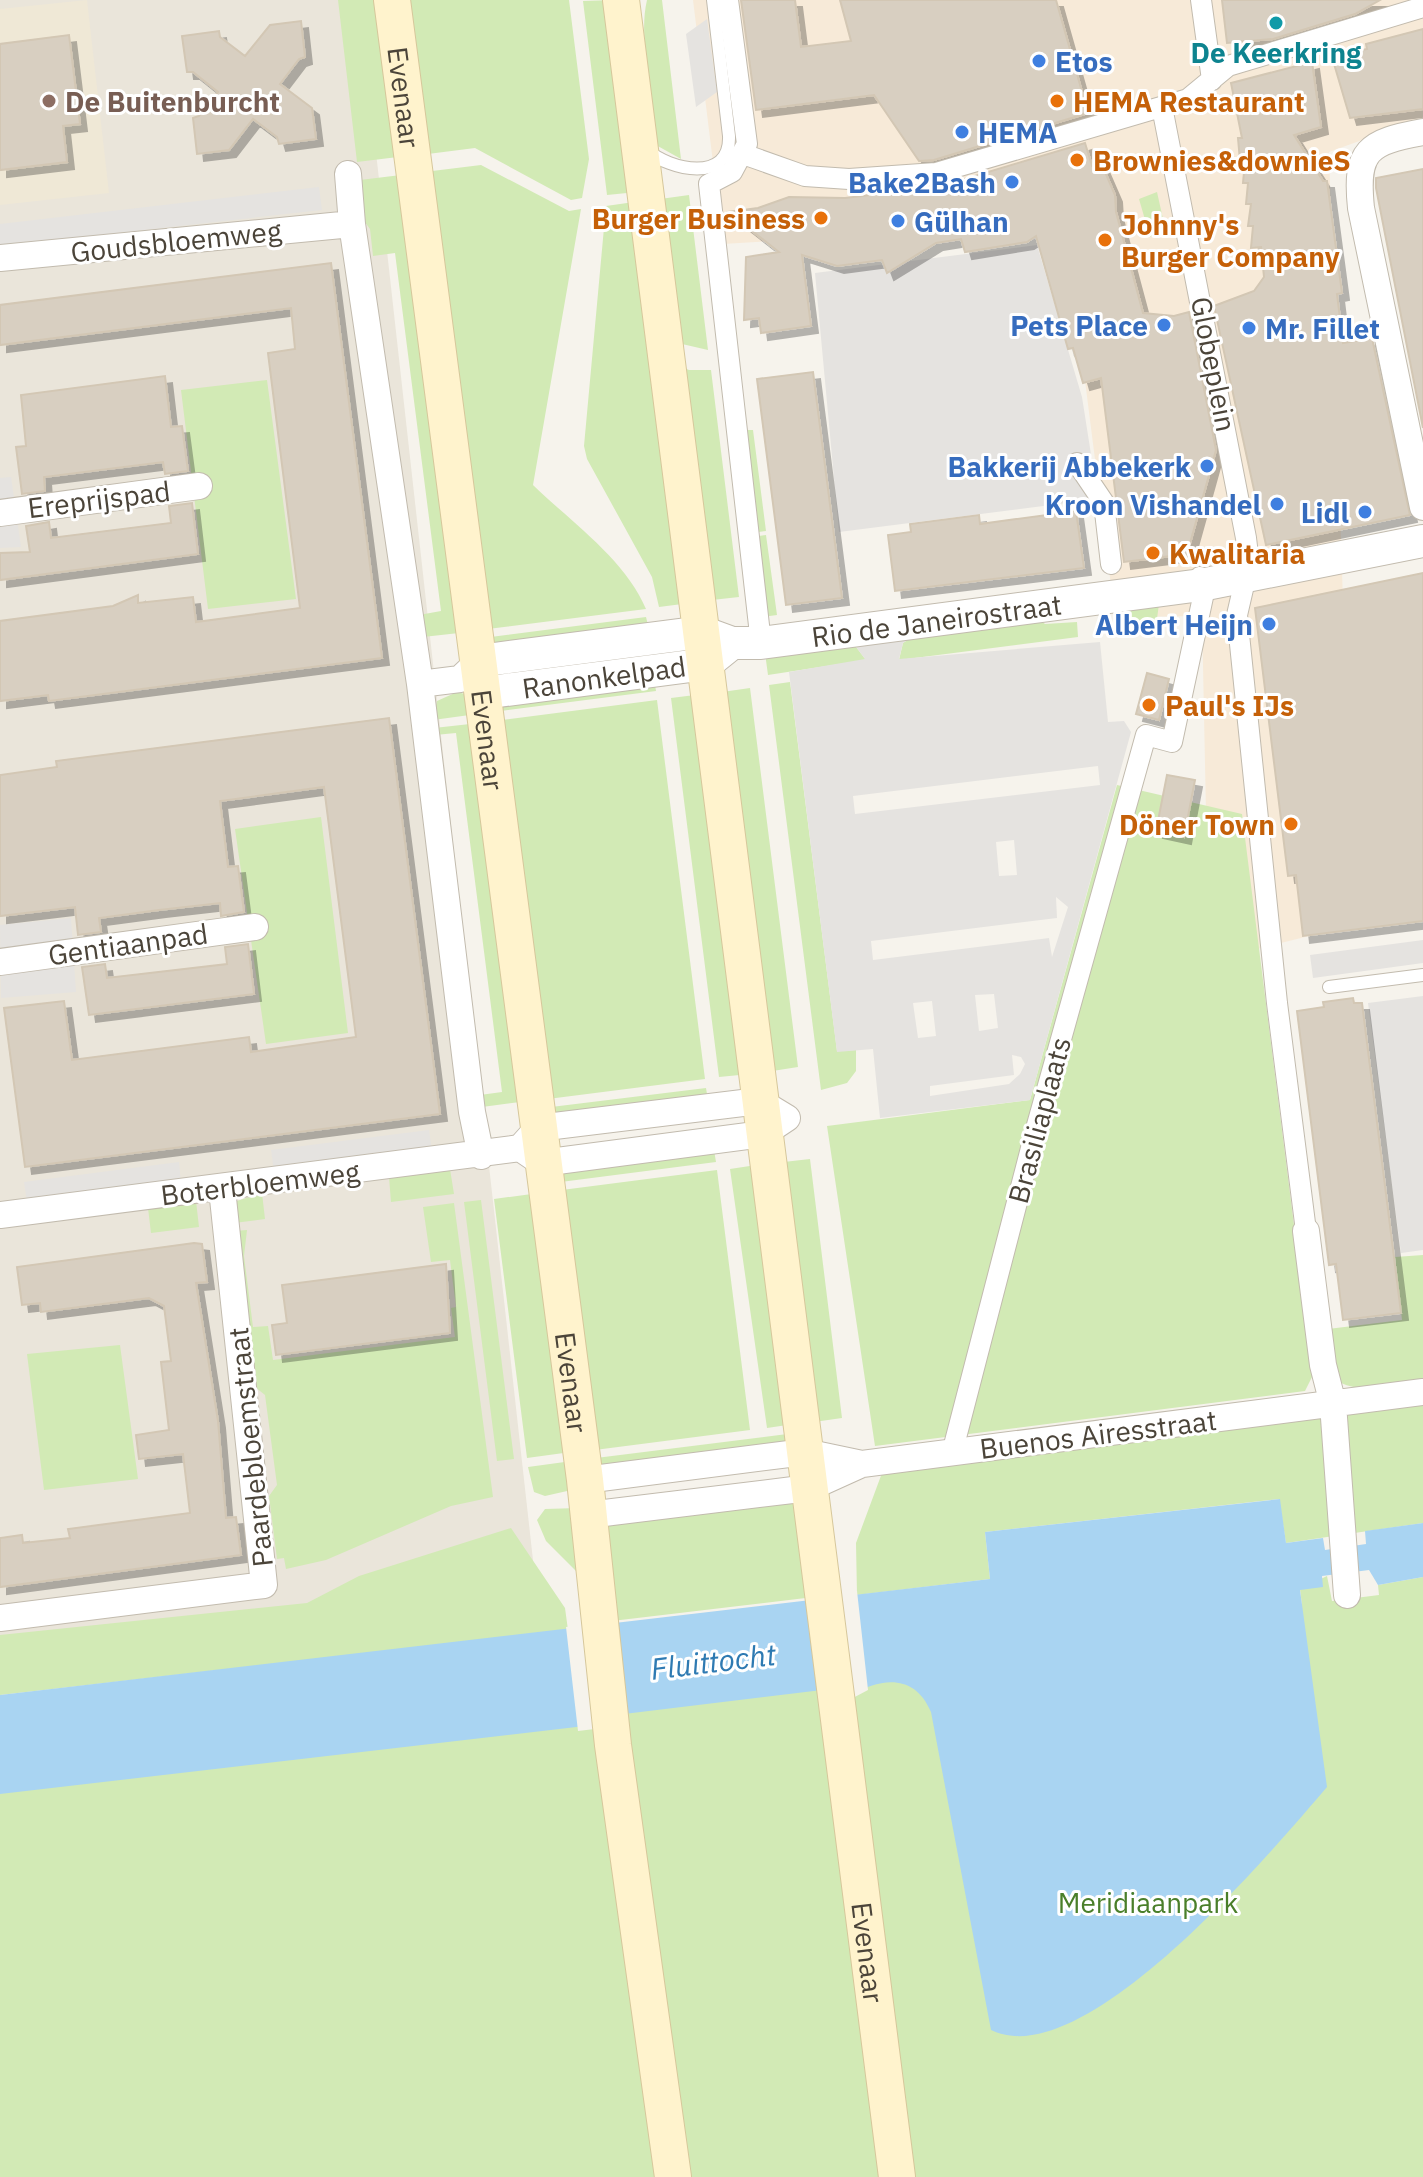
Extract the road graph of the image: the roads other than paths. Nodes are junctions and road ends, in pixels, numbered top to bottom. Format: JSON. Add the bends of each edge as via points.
{"nodes":[{"id":1,"x":713,"y":0,"type":"edge"},
{"id":2,"x":728,"y":0,"type":"edge"},
{"id":3,"x":1201,"y":0,"type":"edge"},
{"id":4,"x":394,"y":7,"type":"edge"},
{"id":5,"x":1423,"y":7,"type":"edge"},
{"id":6,"x":626,"y":10,"type":"edge"},
{"id":7,"x":1212,"y":80,"type":"junction"},
{"id":8,"x":1162,"y":107,"type":"junction"},
{"id":9,"x":1423,"y":132,"type":"edge"},
{"id":10,"x":640,"y":143,"type":"junction"},
{"id":11,"x":743,"y":154,"type":"junction"},
{"id":12,"x":348,"y":174,"type":"dead end"},
{"id":13,"x":352,"y":224,"type":"junction"},
{"id":14,"x":0,"y":258,"type":"edge"},
{"id":15,"x":1077,"y":463,"type":"dead end"},
{"id":16,"x":199,"y":486,"type":"dead end"},
{"id":17,"x":1423,"y":507,"type":"edge"},
{"id":18,"x":0,"y":513,"type":"edge"},
{"id":19,"x":1423,"y":541,"type":"edge"},
{"id":20,"x":1111,"y":564,"type":"dead end"},
{"id":21,"x":1247,"y":576,"type":"junction"},
{"id":22,"x":1200,"y":578,"type":"junction"},
{"id":23,"x":725,"y":645,"type":"junction"},
{"id":24,"x":474,"y":678,"type":"junction"},
{"id":25,"x":420,"y":684,"type":"junction"},
{"id":26,"x":255,"y":927,"type":"dead end"},
{"id":27,"x":0,"y":962,"type":"edge"},
{"id":28,"x":1423,"y":975,"type":"edge"},
{"id":29,"x":1329,"y":987,"type":"dead end"},
{"id":30,"x":779,"y":1116,"type":"junction"},
{"id":31,"x":533,"y":1146,"type":"junction"},
{"id":32,"x":481,"y":1156,"type":"junction"},
{"id":33,"x":222,"y":1189,"type":"junction"},
{"id":34,"x":0,"y":1215,"type":"edge"},
{"id":35,"x":1306,"y":1231,"type":"joint"},
{"id":36,"x":1423,"y":1392,"type":"edge"},
{"id":37,"x":1333,"y":1404,"type":"junction"},
{"id":38,"x":805,"y":1452,"type":"junction"},
{"id":39,"x":952,"y":1453,"type":"junction"},
{"id":40,"x":862,"y":1464,"type":"junction"},
{"id":41,"x":809,"y":1488,"type":"junction"},
{"id":42,"x":586,"y":1497,"type":"junction"},
{"id":43,"x":1347,"y":1595,"type":"dead end"},
{"id":44,"x":0,"y":1618,"type":"edge"},
{"id":45,"x":673,"y":2177,"type":"edge"},
{"id":46,"x":897,"y":2177,"type":"edge"}],
"edges":[{"from":1,"to":10,"type":"lane","via":[[727,152],[715,165],[679,168],[661,162]]},
{"from":2,"to":11,"type":"street","via":[[747,144]]},
{"from":3,"to":7,"type":"street"},
{"from":4,"to":24,"type":"main road","name":"Evenaar"},
{"from":5,"to":7,"type":"street","via":[[1228,66]]},
{"from":6,"to":10,"type":"main road","name":"Evenaar"},
{"from":7,"to":8,"type":"street","via":[[1188,99]]},
{"from":8,"to":11,"type":"street","via":[[937,178],[805,176]]},
{"from":8,"to":21,"type":"street","name":"Globeplein","via":[[1246,538]]},
{"from":9,"to":17,"type":"street","via":[[1377,143],[1361,161],[1358,175]]},
{"from":10,"to":23,"type":"main road","name":"Evenaar"},
{"from":11,"to":23,"type":"street","via":[[732,172],[709,184]]},
{"from":12,"to":13,"type":"street"},
{"from":13,"to":14,"type":"street","name":"Goudsbloemweg"},
{"from":13,"to":25,"type":"street"},
{"from":15,"to":20,"type":"street","via":[[1104,503]]},
{"from":16,"to":18,"type":"street","name":"Ereprijspad"},
{"from":19,"to":21,"type":"street","name":"Rio de Janeirostraat"},
{"from":21,"to":22,"type":"street","name":"Rio de Janeirostraat"},
{"from":21,"to":35,"type":"street","name":"Globeplein","via":[[1237,615]]},
{"from":22,"to":23,"type":"street","name":"Rio de Janeirostraat"},
{"from":22,"to":39,"type":"street","name":"Brasiliaplaats","via":[[1203,597],[1172,742],[1146,735]]},
{"from":23,"to":24,"type":"street","name":"Ranonkelpad"},
{"from":23,"to":30,"type":"main road","name":"Evenaar"},
{"from":24,"to":25,"type":"street","name":"Ranonkelpad"},
{"from":24,"to":31,"type":"main road","name":"Evenaar"},
{"from":25,"to":32,"type":"street"},
{"from":26,"to":27,"type":"street","name":"Gentiaanpad"},
{"from":28,"to":29,"type":"lane"},
{"from":30,"to":31,"type":"street","name":"Boterbloemweg"},
{"from":30,"to":38,"type":"main road","name":"Evenaar"},
{"from":31,"to":32,"type":"street","name":"Boterbloemweg"},
{"from":31,"to":42,"type":"main road","name":"Evenaar"},
{"from":32,"to":33,"type":"street","name":"Boterbloemweg"},
{"from":33,"to":34,"type":"street","name":"Boterbloemweg"},
{"from":33,"to":44,"type":"street","name":"Paardebloemstraat","via":[[264,1585]]},
{"from":35,"to":37,"type":"street"},
{"from":36,"to":37,"type":"street","name":"Buenos Airesstraat"},
{"from":37,"to":39,"type":"street","name":"Buenos Airesstraat"},
{"from":37,"to":43,"type":"street"},
{"from":38,"to":40,"type":"street","name":"Buenos Airesstraat"},
{"from":38,"to":41,"type":"main road","name":"Evenaar"},
{"from":38,"to":42,"type":"street"},
{"from":39,"to":40,"type":"street","name":"Buenos Airesstraat"},
{"from":40,"to":41,"type":"street","name":"Buenos Airesstraat"},
{"from":41,"to":42,"type":"street"},
{"from":41,"to":46,"type":"main road","name":"Evenaar"},
{"from":42,"to":45,"type":"main road","name":"Evenaar","via":[[613,1745]]}]}
